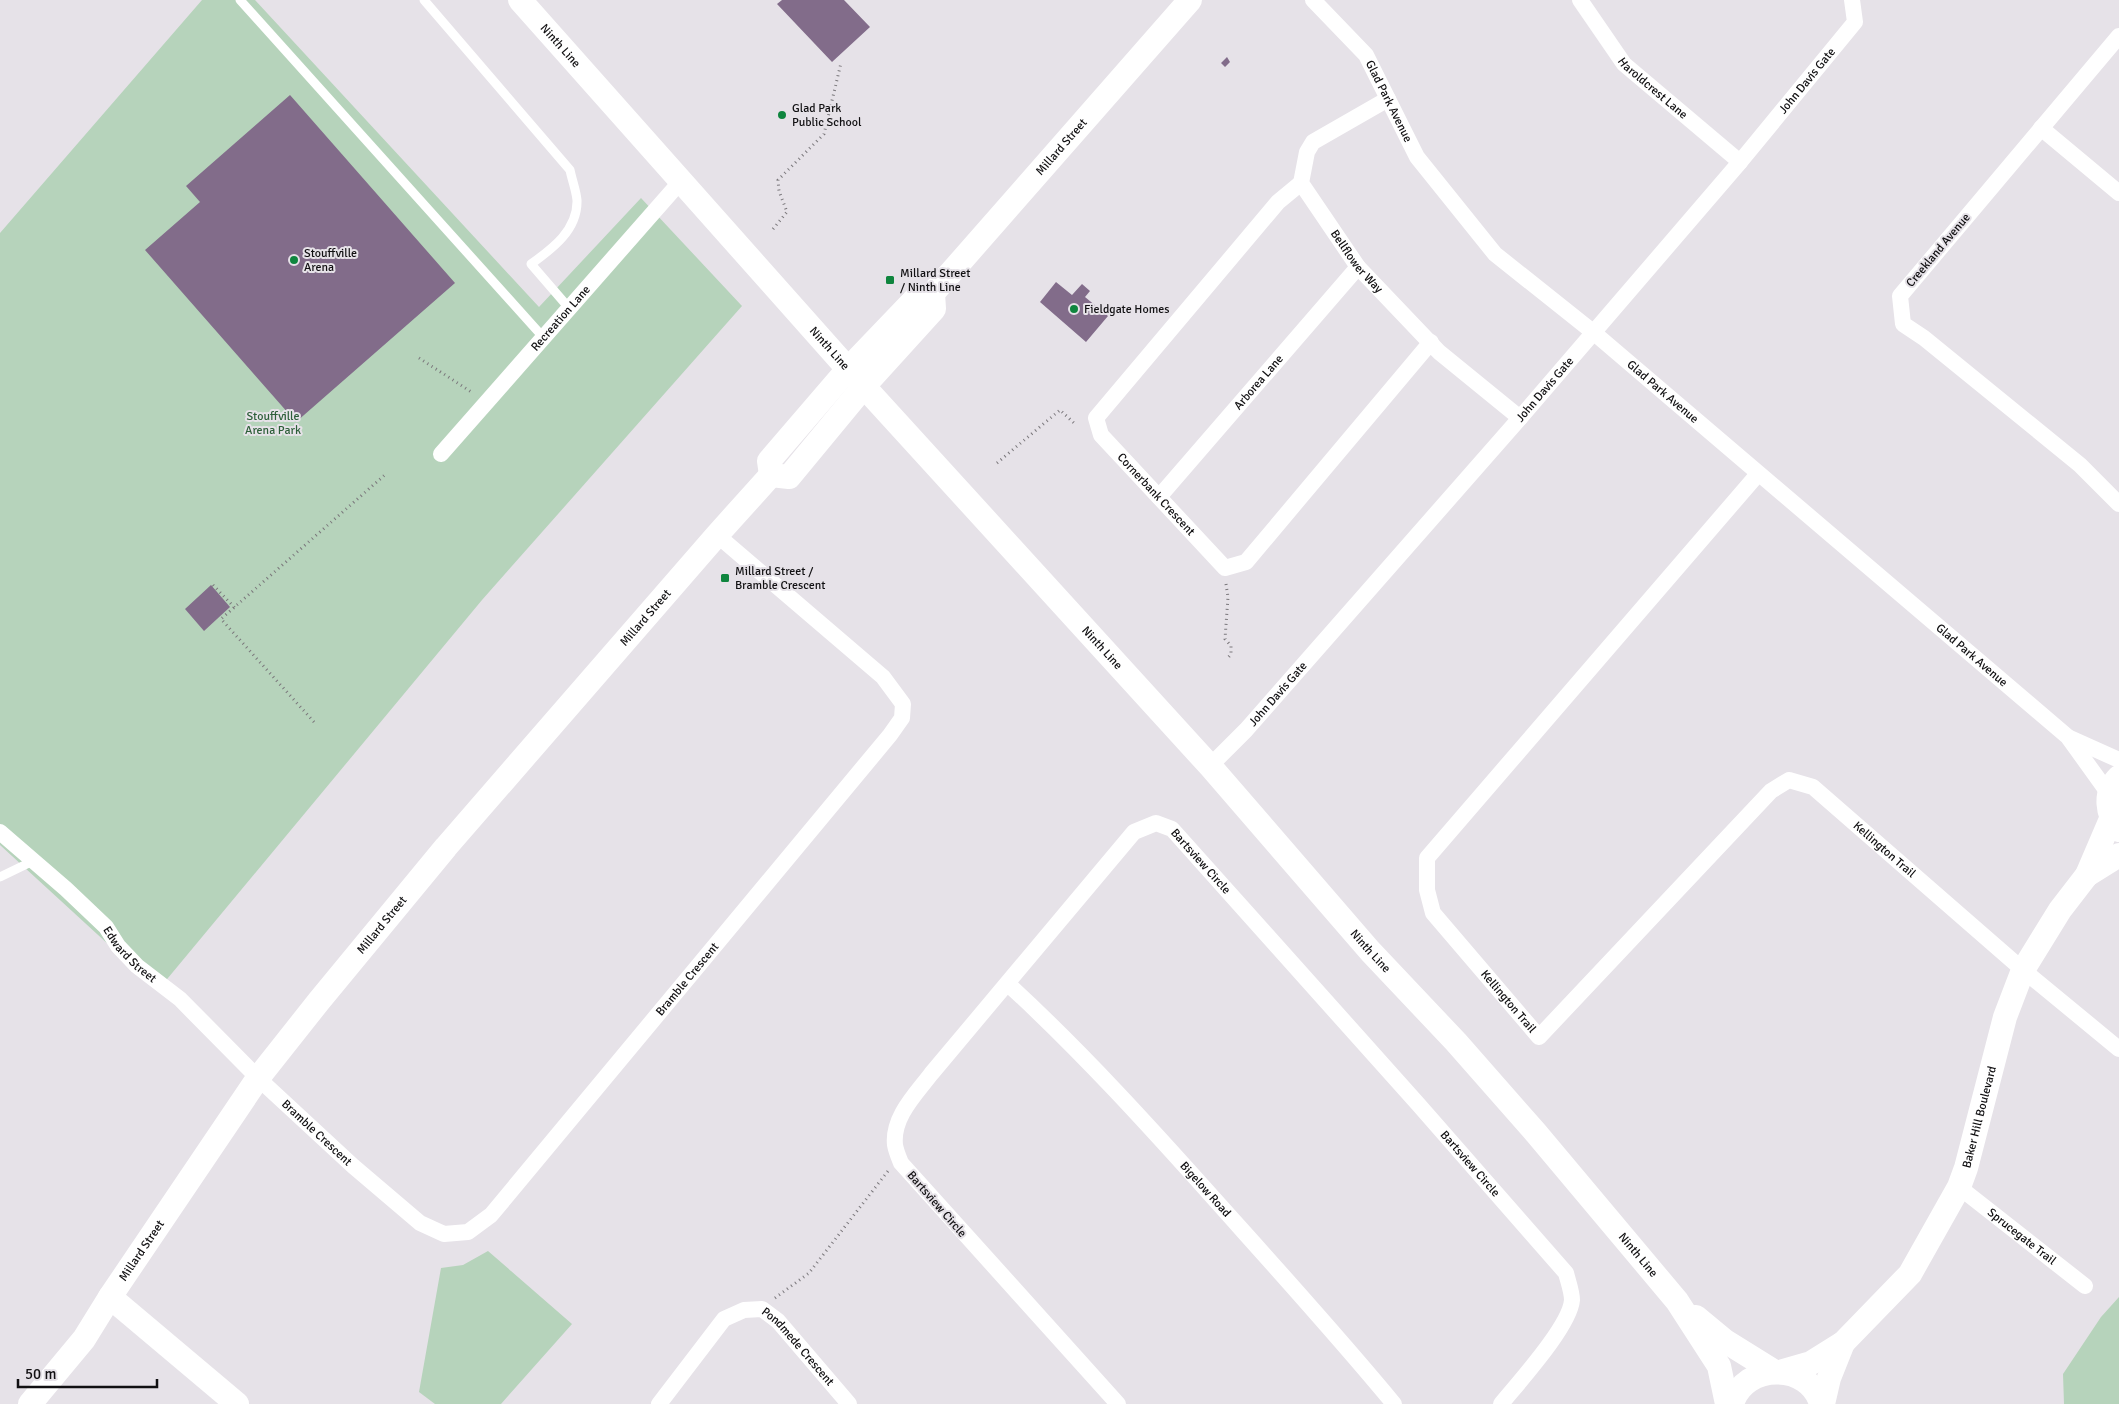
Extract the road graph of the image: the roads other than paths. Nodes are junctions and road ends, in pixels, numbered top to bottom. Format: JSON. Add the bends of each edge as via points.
{"nodes":[{"id":1,"x":240,"y":0,"type":"edge"},
{"id":2,"x":424,"y":0,"type":"edge"},
{"id":3,"x":520,"y":0,"type":"edge"},
{"id":4,"x":1190,"y":0,"type":"edge"},
{"id":5,"x":1313,"y":0,"type":"edge"},
{"id":6,"x":1580,"y":0,"type":"edge"},
{"id":7,"x":1852,"y":0,"type":"edge"},
{"id":8,"x":2119,"y":36,"type":"edge"},
{"id":9,"x":1388,"y":99,"type":"junction"},
{"id":10,"x":2041,"y":128,"type":"junction"},
{"id":11,"x":1740,"y":162,"type":"junction"},
{"id":12,"x":681,"y":181,"type":"junction"},
{"id":13,"x":1301,"y":183,"type":"junction"},
{"id":14,"x":2119,"y":193,"type":"edge"},
{"id":15,"x":1358,"y":267,"type":"junction"},
{"id":16,"x":933,"y":293,"type":"junction"},
{"id":17,"x":568,"y":308,"type":"junction"},
{"id":18,"x":1593,"y":332,"type":"junction"},
{"id":19,"x":543,"y":337,"type":"junction"},
{"id":20,"x":1431,"y":342,"type":"junction"},
{"id":21,"x":848,"y":369,"type":"junction"},
{"id":22,"x":865,"y":386,"type":"junction"},
{"id":23,"x":1520,"y":418,"type":"junction"},
{"id":24,"x":441,"y":454,"type":"dead end"},
{"id":25,"x":1758,"y":474,"type":"junction"},
{"id":26,"x":771,"y":475,"type":"junction"},
{"id":27,"x":1159,"y":498,"type":"junction"},
{"id":28,"x":2119,"y":504,"type":"edge"},
{"id":29,"x":717,"y":535,"type":"junction"},
{"id":30,"x":2068,"y":737,"type":"junction"},
{"id":31,"x":2119,"y":760,"type":"edge"},
{"id":32,"x":1210,"y":766,"type":"junction"},
{"id":33,"x":2114,"y":786,"type":"edge"},
{"id":34,"x":2115,"y":825,"type":"edge"},
{"id":35,"x":0,"y":832,"type":"edge"},
{"id":36,"x":2119,"y":855,"type":"edge"},
{"id":37,"x":33,"y":861,"type":"junction"},
{"id":38,"x":2087,"y":875,"type":"junction"},
{"id":39,"x":0,"y":877,"type":"edge"},
{"id":40,"x":2023,"y":970,"type":"junction"},
{"id":41,"x":1008,"y":984,"type":"junction"},
{"id":42,"x":2119,"y":1049,"type":"edge"},
{"id":43,"x":258,"y":1078,"type":"junction"},
{"id":44,"x":1959,"y":1187,"type":"junction"},
{"id":45,"x":2085,"y":1286,"type":"dead end"},
{"id":46,"x":110,"y":1298,"type":"junction"},
{"id":47,"x":1678,"y":1301,"type":"junction"},
{"id":48,"x":1843,"y":1343,"type":"junction"},
{"id":49,"x":1778,"y":1372,"type":"junction"},
{"id":50,"x":30,"y":1404,"type":"edge"},
{"id":51,"x":237,"y":1404,"type":"edge"},
{"id":52,"x":659,"y":1404,"type":"edge"},
{"id":53,"x":849,"y":1404,"type":"edge"},
{"id":54,"x":1118,"y":1404,"type":"edge"},
{"id":55,"x":1394,"y":1404,"type":"edge"},
{"id":56,"x":1501,"y":1404,"type":"edge"},
{"id":57,"x":1727,"y":1404,"type":"edge"},
{"id":58,"x":1732,"y":1404,"type":"edge"},
{"id":59,"x":1822,"y":1404,"type":"edge"}],
"edges":[{"from":1,"to":19,"type":"lane"},
{"from":2,"to":17,"type":"lane","via":[[570,170],[577,202],[571,228],[549,252],[531,264]]},
{"from":3,"to":12,"type":"street","name":"Ninth Line"},
{"from":4,"to":16,"type":"street","name":"Millard Street"},
{"from":5,"to":9,"type":"street","name":"Glad Park Avenue","via":[[1366,55]]},
{"from":6,"to":11,"type":"street","name":"Haroldcrest Lane","via":[[1624,64]]},
{"from":7,"to":11,"type":"street","name":"John Davis Gate","via":[[1855,22]]},
{"from":8,"to":10,"type":"street","name":"Creekland Avenue"},
{"from":9,"to":13,"type":"street","via":[[1313,142],[1307,152]]},
{"from":9,"to":18,"type":"street","name":"Glad Park Avenue","via":[[1416,157],[1495,254]]},
{"from":10,"to":14,"type":"street"},
{"from":10,"to":28,"type":"street","name":"Creekland Avenue","via":[[1900,296],[1902,324],[1924,338],[2080,465]]},
{"from":11,"to":18,"type":"street","name":"John Davis Gate"},
{"from":12,"to":17,"type":"street","name":"Recreation Lane"},
{"from":12,"to":21,"type":"street","name":"Ninth Line"},
{"from":13,"to":15,"type":"street","name":"Bellflower Way"},
{"from":13,"to":27,"type":"street","name":"Cornerbank Crescent","via":[[1278,202],[1096,418],[1101,435]]},
{"from":15,"to":20,"type":"street","name":"Bellflower Way"},
{"from":15,"to":27,"type":"street","name":"Arborea Lane"},
{"from":16,"to":21,"type":"street","name":"Millard Street","via":[[916,298]]},
{"from":16,"to":22,"type":"street","name":"Millard Street","via":[[934,309]]},
{"from":17,"to":19,"type":"street","name":"Recreation Lane"},
{"from":18,"to":23,"type":"street","name":"John Davis Gate"},
{"from":18,"to":25,"type":"street","name":"Glad Park Avenue"},
{"from":19,"to":24,"type":"street","name":"Recreation Lane"},
{"from":20,"to":23,"type":"street","name":"Bellflower Way"},
{"from":20,"to":27,"type":"street","name":"Cornerbank Crescent","via":[[1246,562],[1225,568]]},
{"from":21,"to":22,"type":"street","name":"Ninth Line"},
{"from":21,"to":26,"type":"street","name":"Millard Street","via":[[769,460]]},
{"from":22,"to":26,"type":"street","name":"Millard Street","via":[[789,478]]},
{"from":22,"to":32,"type":"street","name":"Ninth Line"},
{"from":23,"to":32,"type":"street","name":"John Davis Gate","via":[[1246,730]]},
{"from":25,"to":30,"type":"street","name":"Glad Park Avenue"},
{"from":25,"to":40,"type":"street","name":"Kellington Trail","via":[[1427,858],[1427,890],[1433,913],[1539,1036],[1771,791],[1789,780],[1813,787]]},
{"from":26,"to":29,"type":"street","name":"Millard Street"},
{"from":29,"to":43,"type":"street","name":"Millard Street","via":[[446,847]]},
{"from":29,"to":43,"type":"street","name":"Bramble Crescent","via":[[883,677],[903,704],[902,718],[491,1215],[468,1232],[444,1234],[420,1223]]},
{"from":30,"to":31,"type":"street","name":"Glad Park Avenue"},
{"from":30,"to":33,"type":"street","name":"Glad Park Avenue"},
{"from":32,"to":47,"type":"street","name":"Ninth Line","via":[[1370,951],[1456,1042]]},
{"from":33,"to":34,"type":"street","via":[[2108,807]]},
{"from":34,"to":38,"type":"street","name":"Baker Hill Boulevard"},
{"from":35,"to":37,"type":"street","name":"Edward Street"},
{"from":36,"to":38,"type":"street","name":"Baker Hill Boulevard"},
{"from":37,"to":39,"type":"lane"},
{"from":37,"to":43,"type":"street","name":"Edward Street","via":[[106,927],[137,966],[180,999]]},
{"from":38,"to":40,"type":"street","name":"Baker Hill Boulevard","via":[[2055,917]]},
{"from":40,"to":42,"type":"street"},
{"from":40,"to":44,"type":"street","name":"Baker Hill Boulevard","via":[[2005,1018],[1975,1142]]},
{"from":41,"to":54,"type":"street","name":"Bartsview Circle","via":[[904,1110],[896,1126],[895,1146],[902,1163]]},
{"from":41,"to":55,"type":"street","name":"Bigelow Road","via":[[1055,1027],[1156,1134],[1338,1336]]},
{"from":41,"to":56,"type":"street","name":"Bartsview Circle","via":[[1134,832],[1156,823],[1172,829],[1566,1273],[1572,1299],[1567,1316],[1550,1343]]},
{"from":43,"to":46,"type":"street","name":"Millard Street"},
{"from":44,"to":45,"type":"street","name":"Sprucegate Trail"},
{"from":44,"to":48,"type":"street","name":"Baker Hill Boulevard","via":[[1910,1274]]},
{"from":46,"to":50,"type":"street","name":"Millard Street","via":[[84,1340]]},
{"from":46,"to":51,"type":"street"},
{"from":47,"to":49,"type":"street","name":"Ninth Line","via":[[1725,1341]]},
{"from":47,"to":57,"type":"street","name":"Ninth Line","via":[[1719,1366]]},
{"from":48,"to":49,"type":"street","name":"Baker Hill Boulevard","via":[[1811,1363]]},
{"from":48,"to":59,"type":"street","name":"Baker Hill Boulevard"},
{"from":49,"to":58,"type":"street","name":"Baker Hill Boulevard","via":[[1765,1372],[1746,1382]]},
{"from":49,"to":59,"type":"street","name":"Ninth Line","via":[[1787,1372],[1806,1381]]},
{"from":52,"to":53,"type":"street","name":"Pondmede Crescent","via":[[724,1320],[744,1310],[762,1309],[778,1321]]}]}
